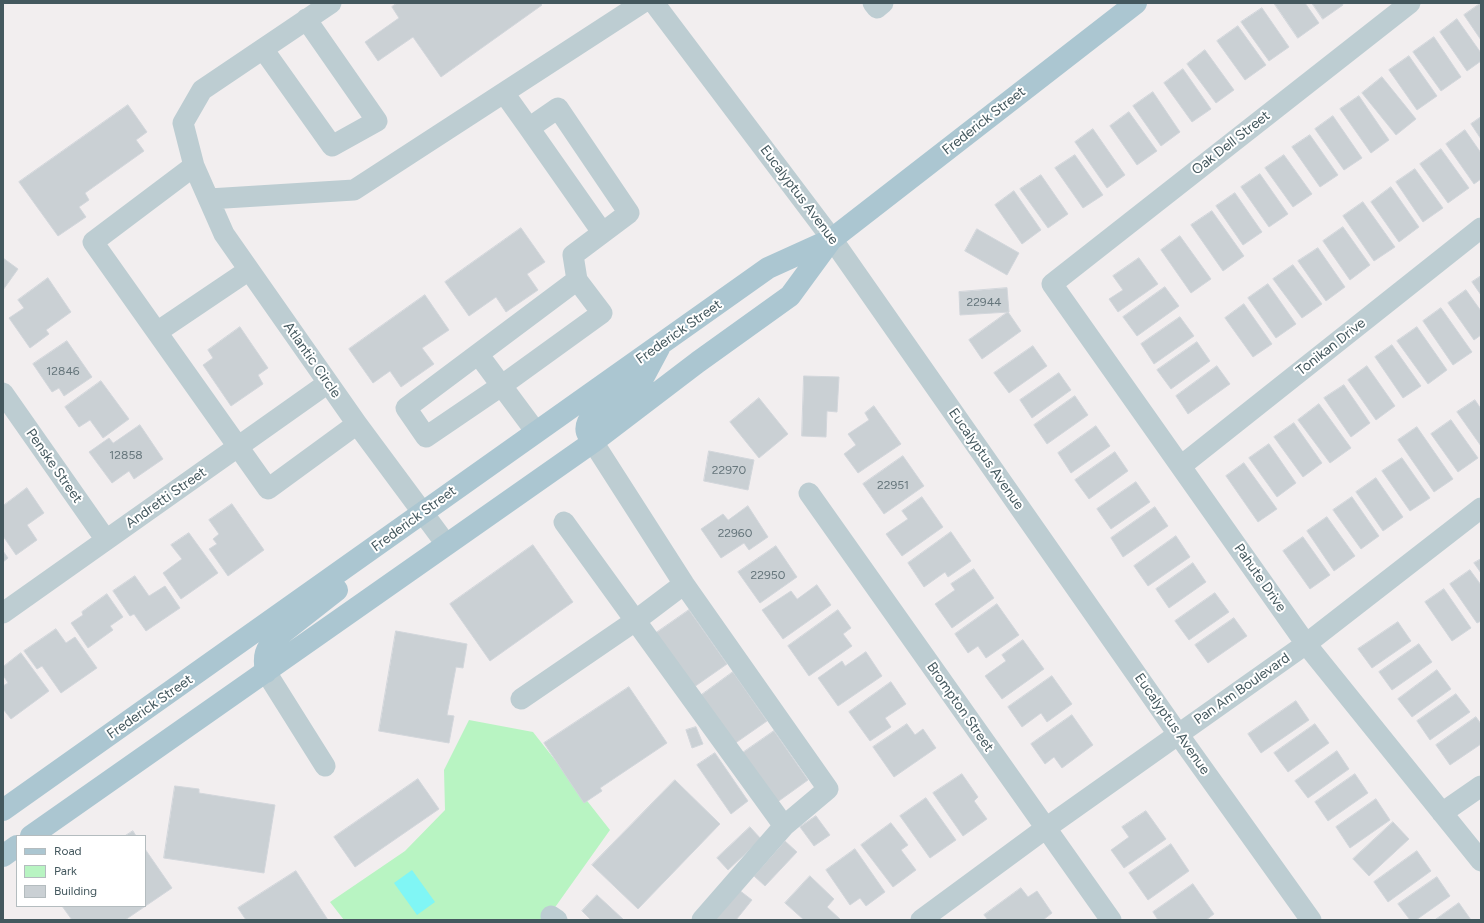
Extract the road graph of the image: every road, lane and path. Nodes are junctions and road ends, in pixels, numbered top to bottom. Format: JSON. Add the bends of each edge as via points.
{"nodes":[{"id":1,"x":331,"y":3,"type":"edge"},
{"id":2,"x":642,"y":3,"type":"edge"},
{"id":3,"x":654,"y":3,"type":"edge"},
{"id":4,"x":873,"y":3,"type":"edge"},
{"id":5,"x":883,"y":3,"type":"edge"},
{"id":6,"x":1136,"y":3,"type":"edge"},
{"id":7,"x":1410,"y":3,"type":"edge"},
{"id":8,"x":306,"y":19,"type":"junction"},
{"id":9,"x":262,"y":49,"type":"junction"},
{"id":10,"x":504,"y":93,"type":"junction"},
{"id":11,"x":529,"y":128,"type":"junction"},
{"id":12,"x":194,"y":166,"type":"junction"},
{"id":13,"x":209,"y":199,"type":"junction"},
{"id":14,"x":1481,"y":228,"type":"edge"},
{"id":15,"x":602,"y":232,"type":"junction"},
{"id":16,"x":832,"y":239,"type":"junction"},
{"id":17,"x":249,"y":270,"type":"junction"},
{"id":18,"x":577,"y":280,"type":"junction"},
{"id":19,"x":1052,"y":284,"type":"joint"},
{"id":20,"x":157,"y":332,"type":"junction"},
{"id":21,"x":662,"y":344,"type":"junction"},
{"id":22,"x":478,"y":354,"type":"junction"},
{"id":23,"x":328,"y":383,"type":"junction"},
{"id":24,"x":501,"y":386,"type":"junction"},
{"id":25,"x":3,"y":393,"type":"edge"},
{"id":26,"x":357,"y":424,"type":"junction"},
{"id":27,"x":536,"y":432,"type":"junction"},
{"id":28,"x":593,"y":442,"type":"junction"},
{"id":29,"x":238,"y":447,"type":"junction"},
{"id":30,"x":1180,"y":466,"type":"junction"},
{"id":31,"x":809,"y":493,"type":"dead end"},
{"id":32,"x":1481,"y":508,"type":"edge"},
{"id":33,"x":422,"y":513,"type":"junction"},
{"id":34,"x":564,"y":522,"type":"dead end"},
{"id":35,"x":106,"y":540,"type":"junction"},
{"id":36,"x":446,"y":544,"type":"junction"},
{"id":37,"x":342,"y":570,"type":"junction"},
{"id":38,"x":684,"y":584,"type":"junction"},
{"id":39,"x":3,"y":613,"type":"edge"},
{"id":40,"x":635,"y":621,"type":"junction"},
{"id":41,"x":1306,"y":644,"type":"junction"},
{"id":42,"x":266,"y":672,"type":"junction"},
{"id":43,"x":521,"y":699,"type":"dead end"},
{"id":44,"x":1178,"y":734,"type":"junction"},
{"id":45,"x":325,"y":766,"type":"dead end"},
{"id":46,"x":1481,"y":786,"type":"edge"},
{"id":47,"x":3,"y":810,"type":"edge"},
{"id":48,"x":1442,"y":813,"type":"junction"},
{"id":49,"x":784,"y":826,"type":"junction"},
{"id":50,"x":1046,"y":828,"type":"junction"},
{"id":51,"x":32,"y":835,"type":"edge"},
{"id":52,"x":16,"y":847,"type":"edge"},
{"id":53,"x":3,"y":856,"type":"edge"},
{"id":54,"x":1481,"y":861,"type":"edge"},
{"id":55,"x":702,"y":920,"type":"edge"},
{"id":56,"x":922,"y":920,"type":"edge"},
{"id":57,"x":1111,"y":920,"type":"edge"},
{"id":58,"x":1311,"y":920,"type":"edge"}],
"edges":[{"from":1,"to":8,"type":"street","name":"Atlantic Circle"},
{"from":2,"to":10,"type":"street"},
{"from":3,"to":16,"type":"street","name":"Eucalyptus Avenue"},
{"from":4,"to":5,"type":"street","via":[[877,8]]},
{"from":6,"to":16,"type":"main road","name":"Frederick Street"},
{"from":7,"to":19,"type":"street","name":"Oak Dell Street"},
{"from":8,"to":9,"type":"street","name":"Atlantic Circle"},
{"from":8,"to":9,"type":"street","via":[[377,121],[332,146]]},
{"from":9,"to":12,"type":"street","name":"Atlantic Circle","via":[[202,90],[183,123]]},
{"from":10,"to":11,"type":"street"},
{"from":10,"to":13,"type":"street","via":[[354,190]]},
{"from":11,"to":15,"type":"street"},
{"from":11,"to":15,"type":"street","via":[[558,108],[628,213]]},
{"from":12,"to":13,"type":"street","name":"Atlantic Circle"},
{"from":12,"to":20,"type":"street","via":[[93,242]]},
{"from":13,"to":17,"type":"street","name":"Atlantic Circle","via":[[224,234]]},
{"from":14,"to":30,"type":"street","name":"Tonikan Drive"},
{"from":15,"to":18,"type":"street","via":[[572,255]]},
{"from":16,"to":21,"type":"main road","name":"Frederick Street","via":[[768,268]]},
{"from":16,"to":28,"type":"main road","name":"Frederick Street","via":[[790,296]]},
{"from":16,"to":44,"type":"street","name":"Eucalyptus Avenue"},
{"from":17,"to":20,"type":"street"},
{"from":17,"to":23,"type":"street","name":"Atlantic Circle"},
{"from":18,"to":22,"type":"street"},
{"from":18,"to":24,"type":"street","via":[[602,313]]},
{"from":19,"to":30,"type":"street","name":"Pahute Drive"},
{"from":20,"to":29,"type":"street"},
{"from":21,"to":27,"type":"main road","name":"Frederick Street"},
{"from":21,"to":28,"type":"main road","via":[[636,387],[588,422],[585,427],[586,433]]},
{"from":22,"to":24,"type":"street"},
{"from":22,"to":24,"type":"street","via":[[406,408],[426,437]]},
{"from":23,"to":26,"type":"street","name":"Atlantic Circle"},
{"from":23,"to":29,"type":"street","name":"Andretti Street"},
{"from":24,"to":27,"type":"street"},
{"from":25,"to":35,"type":"street","name":"Penske Street"},
{"from":26,"to":29,"type":"street","via":[[268,489]]},
{"from":26,"to":33,"type":"street","name":"Atlantic Circle"},
{"from":27,"to":33,"type":"main road","name":"Frederick Street"},
{"from":28,"to":36,"type":"main road","name":"Frederick Street"},
{"from":28,"to":38,"type":"street"},
{"from":29,"to":35,"type":"street","name":"Andretti Street"},
{"from":30,"to":41,"type":"street","name":"Pahute Drive"},
{"from":31,"to":50,"type":"street","name":"Brompton Street"},
{"from":32,"to":41,"type":"street","name":"Pan Am Boulevard"},
{"from":33,"to":36,"type":"street","name":"Atlantic Circle"},
{"from":33,"to":37,"type":"main road","name":"Frederick Street"},
{"from":34,"to":40,"type":"street"},
{"from":35,"to":39,"type":"street","name":"Andretti Street"},
{"from":36,"to":42,"type":"main road","name":"Frederick Street"},
{"from":37,"to":42,"type":"main road","via":[[339,585],[331,596],[268,646],[264,658]]},
{"from":37,"to":47,"type":"main road","name":"Frederick Street"},
{"from":38,"to":40,"type":"street"},
{"from":38,"to":49,"type":"street","via":[[828,789]]},
{"from":40,"to":43,"type":"street"},
{"from":40,"to":49,"type":"street"},
{"from":41,"to":44,"type":"street","name":"Pan Am Boulevard"},
{"from":41,"to":48,"type":"street","name":"Pahute Drive"},
{"from":42,"to":45,"type":"street"},
{"from":42,"to":51,"type":"main road","name":"Frederick Street"},
{"from":44,"to":50,"type":"street","name":"Pan Am Boulevard"},
{"from":44,"to":58,"type":"street","name":"Eucalyptus Avenue"},
{"from":46,"to":48,"type":"street"},
{"from":48,"to":54,"type":"street","name":"Pahute Drive"},
{"from":49,"to":55,"type":"street"},
{"from":50,"to":56,"type":"street","name":"Pan Am Boulevard"},
{"from":50,"to":57,"type":"street","name":"Brompton Street"},
{"from":52,"to":53,"type":"main road"}]}
